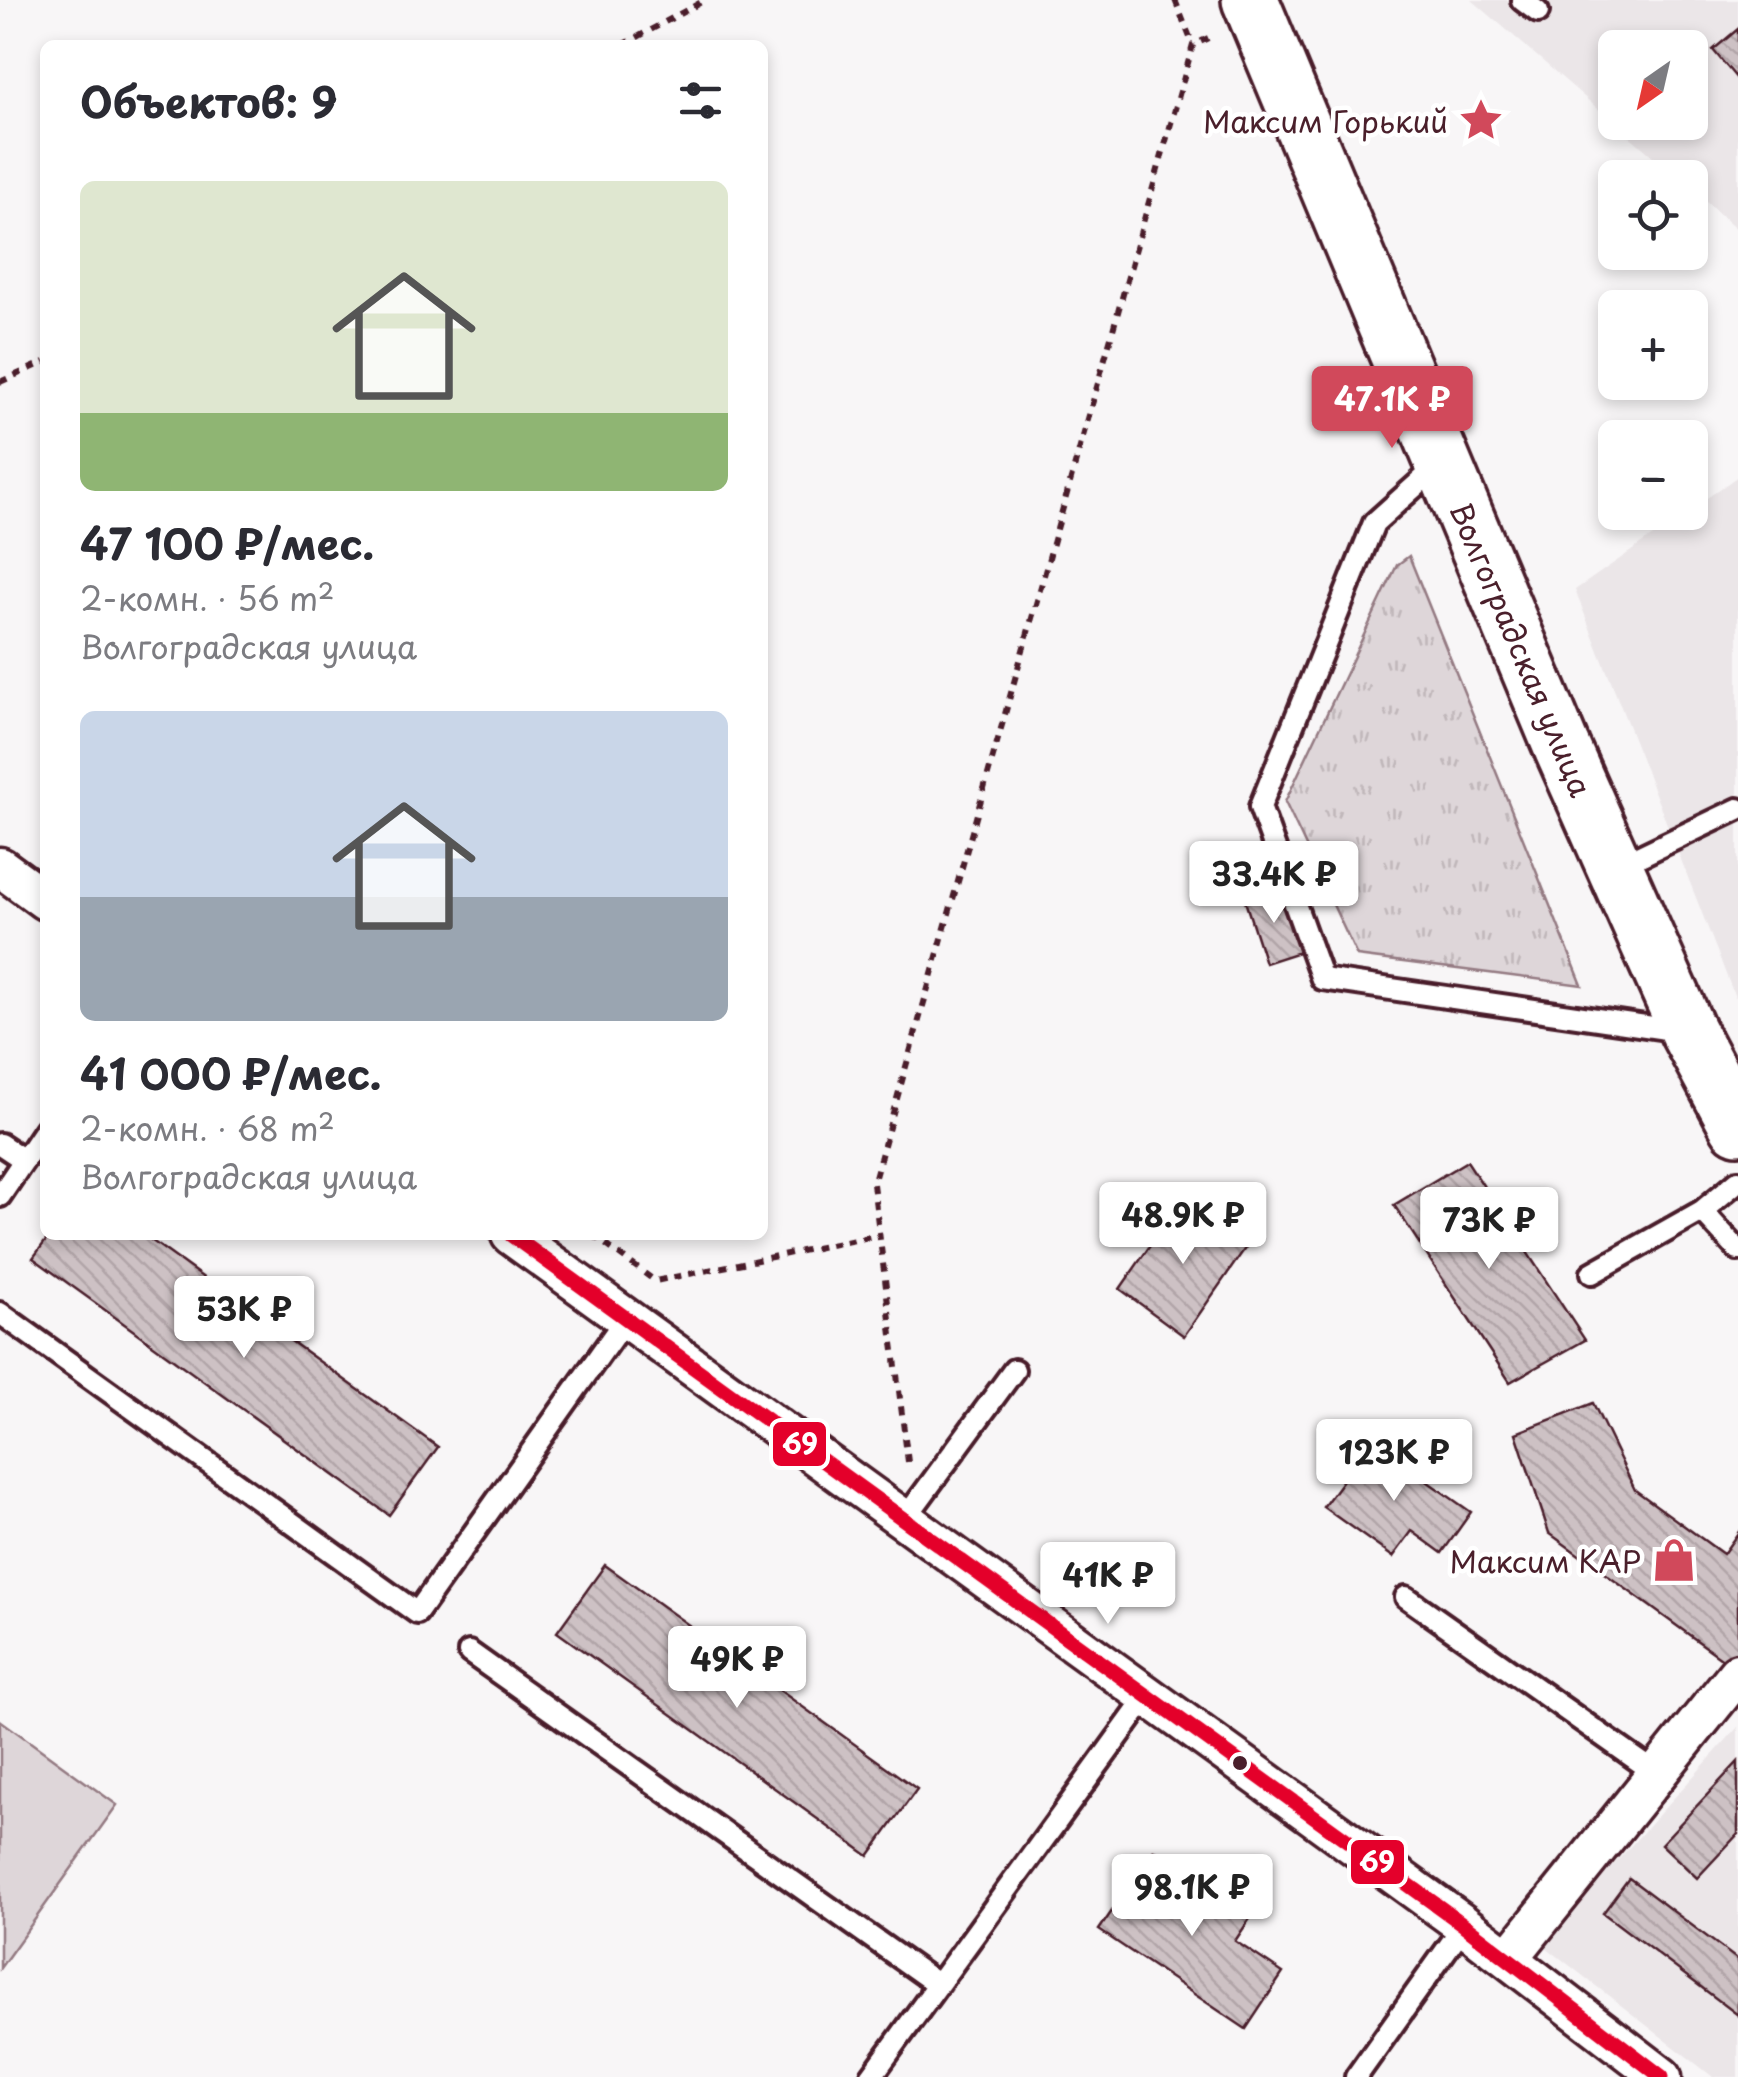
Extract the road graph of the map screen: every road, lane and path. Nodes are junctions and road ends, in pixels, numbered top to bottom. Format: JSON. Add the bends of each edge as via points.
{"nodes":[{"id":1,"x":705,"y":0,"type":"edge"},
{"id":2,"x":1175,"y":0,"type":"edge"},
{"id":3,"x":1253,"y":8,"type":"edge"},
{"id":4,"x":632,"y":40,"type":"edge"},
{"id":5,"x":1193,"y":45,"type":"junction"},
{"id":6,"x":40,"y":364,"type":"edge"},
{"id":7,"x":0,"y":382,"type":"edge"},
{"id":8,"x":1443,"y":462,"type":"junction"},
{"id":9,"x":1738,"y":810,"type":"edge"},
{"id":10,"x":0,"y":868,"type":"edge"},
{"id":11,"x":1615,"y":868,"type":"junction"},
{"id":12,"x":40,"y":896,"type":"edge"},
{"id":13,"x":1688,"y":1032,"type":"junction"},
{"id":14,"x":1738,"y":1126,"type":"edge"},
{"id":15,"x":40,"y":1136,"type":"edge"},
{"id":16,"x":0,"y":1144,"type":"edge"},
{"id":17,"x":24,"y":1160,"type":"junction"},
{"id":18,"x":1738,"y":1182,"type":"edge"},
{"id":19,"x":0,"y":1196,"type":"edge"},
{"id":20,"x":1702,"y":1210,"type":"junction"},
{"id":21,"x":879,"y":1235,"type":"junction"},
{"id":22,"x":517,"y":1240,"type":"edge"},
{"id":23,"x":600,"y":1240,"type":"edge"},
{"id":24,"x":1738,"y":1250,"type":"edge"},
{"id":25,"x":1592,"y":1273,"type":"dead end"},
{"id":26,"x":0,"y":1313,"type":"edge"},
{"id":27,"x":626,"y":1318,"type":"junction"},
{"id":28,"x":1014,"y":1370,"type":"dead end"},
{"id":29,"x":927,"y":1489,"type":"junction"},
{"id":30,"x":904,"y":1520,"type":"junction"},
{"id":31,"x":1406,"y":1596,"type":"dead end"},
{"id":32,"x":469,"y":1652,"type":"dead end"},
{"id":33,"x":1738,"y":1673,"type":"edge"},
{"id":34,"x":1147,"y":1697,"type":"junction"},
{"id":35,"x":1657,"y":1774,"type":"junction"},
{"id":36,"x":1464,"y":1925,"type":"junction"},
{"id":37,"x":1509,"y":1958,"type":"junction"},
{"id":38,"x":937,"y":1984,"type":"junction"},
{"id":39,"x":871,"y":2077,"type":"edge"},
{"id":40,"x":1356,"y":2077,"type":"edge"},
{"id":41,"x":1662,"y":2077,"type":"edge"}],
"edges":[{"from":1,"to":4,"type":"path"},
{"from":2,"to":5,"type":"path"},
{"from":3,"to":5,"type":"path"},
{"from":3,"to":8,"type":"main road","name":"Волгоградская улица"},
{"from":5,"to":21,"type":"path","via":[[873,1184]]},
{"from":6,"to":7,"type":"path"},
{"from":8,"to":11,"type":"main road","name":"Волгоградская улица"},
{"from":8,"to":13,"type":"lane","via":[[1374,523],[1260,806],[1322,979]]},
{"from":9,"to":11,"type":"lane"},
{"from":10,"to":12,"type":"street"},
{"from":11,"to":13,"type":"main road","name":"Волгоградская улица"},
{"from":13,"to":14,"type":"main road","name":"Волгоградская улица"},
{"from":15,"to":17,"type":"lane"},
{"from":16,"to":17,"type":"lane"},
{"from":17,"to":19,"type":"lane"},
{"from":18,"to":20,"type":"lane"},
{"from":20,"to":24,"type":"lane"},
{"from":20,"to":25,"type":"lane"},
{"from":21,"to":23,"type":"path","via":[[655,1281]]},
{"from":21,"to":29,"type":"path","via":[[909,1466]]},
{"from":22,"to":27,"type":"street"},
{"from":26,"to":27,"type":"lane","via":[[417,1613]]},
{"from":27,"to":30,"type":"street"},
{"from":28,"to":29,"type":"lane"},
{"from":29,"to":30,"type":"lane"},
{"from":30,"to":34,"type":"street"},
{"from":31,"to":35,"type":"lane"},
{"from":32,"to":38,"type":"lane"},
{"from":33,"to":35,"type":"street"},
{"from":34,"to":36,"type":"street"},
{"from":34,"to":38,"type":"lane"},
{"from":35,"to":37,"type":"street"},
{"from":36,"to":37,"type":"street"},
{"from":36,"to":40,"type":"lane"},
{"from":37,"to":41,"type":"street"},
{"from":38,"to":39,"type":"lane"}]}
